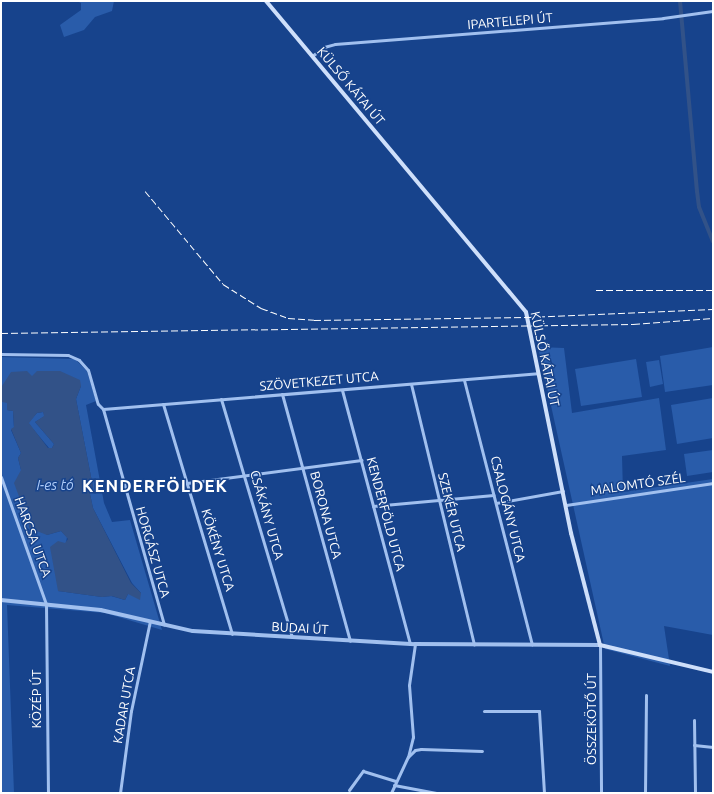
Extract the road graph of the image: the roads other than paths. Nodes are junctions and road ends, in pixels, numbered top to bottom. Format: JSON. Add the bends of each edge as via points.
{"nodes":[{"id":1,"x":266,"y":1,"type":"edge"},
{"id":2,"x":713,"y":11,"type":"edge"},
{"id":3,"x":312,"y":56,"type":"junction"},
{"id":4,"x":1,"y":354,"type":"edge"},
{"id":5,"x":538,"y":373,"type":"junction"},
{"id":6,"x":464,"y":380,"type":"junction"},
{"id":7,"x":410,"y":384,"type":"junction"},
{"id":8,"x":342,"y":390,"type":"junction"},
{"id":9,"x":282,"y":394,"type":"junction"},
{"id":10,"x":221,"y":399,"type":"junction"},
{"id":11,"x":163,"y":404,"type":"junction"},
{"id":12,"x":103,"y":409,"type":"junction"},
{"id":13,"x":361,"y":460,"type":"junction"},
{"id":14,"x":303,"y":468,"type":"junction"},
{"id":15,"x":244,"y":475,"type":"junction"},
{"id":16,"x":1,"y":477,"type":"edge"},
{"id":17,"x":187,"y":483,"type":"junction"},
{"id":18,"x":713,"y":483,"type":"edge"},
{"id":19,"x":563,"y":491,"type":"junction"},
{"id":20,"x":494,"y":495,"type":"junction"},
{"id":21,"x":438,"y":499,"type":"junction"},
{"id":22,"x":496,"y":503,"type":"junction"},
{"id":23,"x":566,"y":505,"type":"junction"},
{"id":24,"x":373,"y":506,"type":"junction"},
{"id":25,"x":1,"y":600,"type":"edge"},
{"id":26,"x":46,"y":604,"type":"junction"},
{"id":27,"x":150,"y":621,"type":"junction"},
{"id":28,"x":164,"y":625,"type":"junction"},
{"id":29,"x":232,"y":634,"type":"junction"},
{"id":30,"x":292,"y":637,"type":"junction"},
{"id":31,"x":350,"y":640,"type":"junction"},
{"id":32,"x":412,"y":644,"type":"junction"},
{"id":33,"x":474,"y":644,"type":"junction"},
{"id":34,"x":532,"y":644,"type":"junction"},
{"id":35,"x":600,"y":645,"type":"junction"},
{"id":36,"x":713,"y":672,"type":"edge"},
{"id":37,"x":646,"y":695,"type":"dead end"},
{"id":38,"x":484,"y":712,"type":"dead end"},
{"id":39,"x":694,"y":720,"type":"dead end"},
{"id":40,"x":694,"y":745,"type":"junction"},
{"id":41,"x":713,"y":747,"type":"edge"},
{"id":42,"x":482,"y":751,"type":"dead end"},
{"id":43,"x":408,"y":757,"type":"junction"},
{"id":44,"x":396,"y":781,"type":"junction"},
{"id":45,"x":394,"y":785,"type":"junction"},
{"id":46,"x":349,"y":790,"type":"dead end"},
{"id":47,"x":48,"y":793,"type":"edge"},
{"id":48,"x":120,"y":793,"type":"edge"},
{"id":49,"x":391,"y":793,"type":"edge"},
{"id":50,"x":436,"y":793,"type":"edge"},
{"id":51,"x":544,"y":793,"type":"edge"},
{"id":52,"x":601,"y":793,"type":"edge"},
{"id":53,"x":644,"y":793,"type":"edge"},
{"id":54,"x":695,"y":793,"type":"edge"}],
"edges":[{"from":1,"to":3,"type":"main road","name":"KÜLSŐ KÁTAI ÚT"},
{"from":2,"to":3,"type":"street","name":"IPARTELEPI ÚT","via":[[335,44],[324,47]]},
{"from":3,"to":5,"type":"main road","name":"KÜLSŐ KÁTAI ÚT","via":[[520,302],[528,317]]},
{"from":4,"to":12,"type":"street","name":"HORGÁSZ UTCA","via":[[68,355],[79,360],[88,370],[98,404]]},
{"from":5,"to":6,"type":"street","name":"SZÖVETKEZET UTCA"},
{"from":5,"to":19,"type":"main road","name":"KÜLSŐ KÁTAI ÚT"},
{"from":6,"to":7,"type":"street","name":"SZÖVETKEZET UTCA"},
{"from":6,"to":20,"type":"street","name":"CSALOGÁNY UTCA"},
{"from":7,"to":8,"type":"street","name":"SZÖVETKEZET UTCA"},
{"from":7,"to":21,"type":"street","name":"SZEKÉR UTCA"},
{"from":8,"to":9,"type":"street","name":"SZÖVETKEZET UTCA"},
{"from":8,"to":13,"type":"street","name":"KENDERFÖLD UTCA"},
{"from":9,"to":10,"type":"street","name":"SZÖVETKEZET UTCA"},
{"from":9,"to":14,"type":"street","name":"BORONA UTCA"},
{"from":10,"to":11,"type":"street","name":"SZÖVETKEZET UTCA"},
{"from":10,"to":15,"type":"street","name":"CSÁKÁNY UTCA"},
{"from":11,"to":12,"type":"street","name":"SZÖVETKEZET UTCA"},
{"from":11,"to":17,"type":"street","name":"KÖKÉNY UTCA"},
{"from":12,"to":28,"type":"street","name":"HORGÁSZ UTCA"},
{"from":13,"to":14,"type":"street"},
{"from":13,"to":24,"type":"street","name":"KENDERFÖLD UTCA"},
{"from":14,"to":15,"type":"street"},
{"from":14,"to":31,"type":"street","name":"BORONA UTCA"},
{"from":15,"to":17,"type":"street"},
{"from":15,"to":30,"type":"street","name":"CSÁKÁNY UTCA"},
{"from":16,"to":26,"type":"street","name":"HARCSA UTCA"},
{"from":17,"to":29,"type":"street","name":"KÖKÉNY UTCA"},
{"from":18,"to":23,"type":"street","name":"MALOMTÓ SZÉL"},
{"from":19,"to":22,"type":"street"},
{"from":19,"to":23,"type":"main road","name":"KÜLSŐ KÁTAI ÚT"},
{"from":20,"to":21,"type":"street"},
{"from":20,"to":22,"type":"street","name":"CSALOGÁNY UTCA"},
{"from":21,"to":24,"type":"street"},
{"from":21,"to":33,"type":"street","name":"SZEKÉR UTCA"},
{"from":22,"to":34,"type":"street","name":"CSALOGÁNY UTCA"},
{"from":23,"to":35,"type":"main road","name":"KÜLSŐ KÁTAI ÚT"},
{"from":24,"to":32,"type":"street","name":"KENDERFÖLD UTCA"},
{"from":25,"to":26,"type":"street","name":"BUDAI ÚT"},
{"from":26,"to":27,"type":"street","name":"BUDAI ÚT","via":[[101,610]]},
{"from":26,"to":47,"type":"street","name":"KÖZÉP ÚT"},
{"from":27,"to":28,"type":"street","name":"BUDAI ÚT"},
{"from":27,"to":48,"type":"street","name":"KADAR UTCA","via":[[131,711]]},
{"from":28,"to":29,"type":"street","name":"BUDAI ÚT","via":[[193,631]]},
{"from":29,"to":30,"type":"street","name":"BUDAI ÚT"},
{"from":30,"to":31,"type":"street","name":"BUDAI ÚT"},
{"from":31,"to":32,"type":"street","name":"BUDAI ÚT"},
{"from":32,"to":33,"type":"street","name":"BUDAI ÚT"},
{"from":32,"to":43,"type":"street","via":[[409,685],[412,736]]},
{"from":33,"to":34,"type":"street","name":"BUDAI ÚT"},
{"from":34,"to":35,"type":"street","name":"BUDAI ÚT"},
{"from":35,"to":36,"type":"main road"},
{"from":35,"to":52,"type":"street","name":"ÖSSZEKÖTŐ ÚT"},
{"from":37,"to":53,"type":"street"},
{"from":38,"to":51,"type":"street","via":[[539,711]]},
{"from":39,"to":40,"type":"street"},
{"from":40,"to":41,"type":"street"},
{"from":40,"to":54,"type":"street"},
{"from":42,"to":43,"type":"street","via":[[421,749],[414,750]]},
{"from":43,"to":44,"type":"street"},
{"from":44,"to":45,"type":"street"},
{"from":44,"to":46,"type":"street","via":[[363,771]]},
{"from":45,"to":49,"type":"street"},
{"from":45,"to":50,"type":"street"}]}
